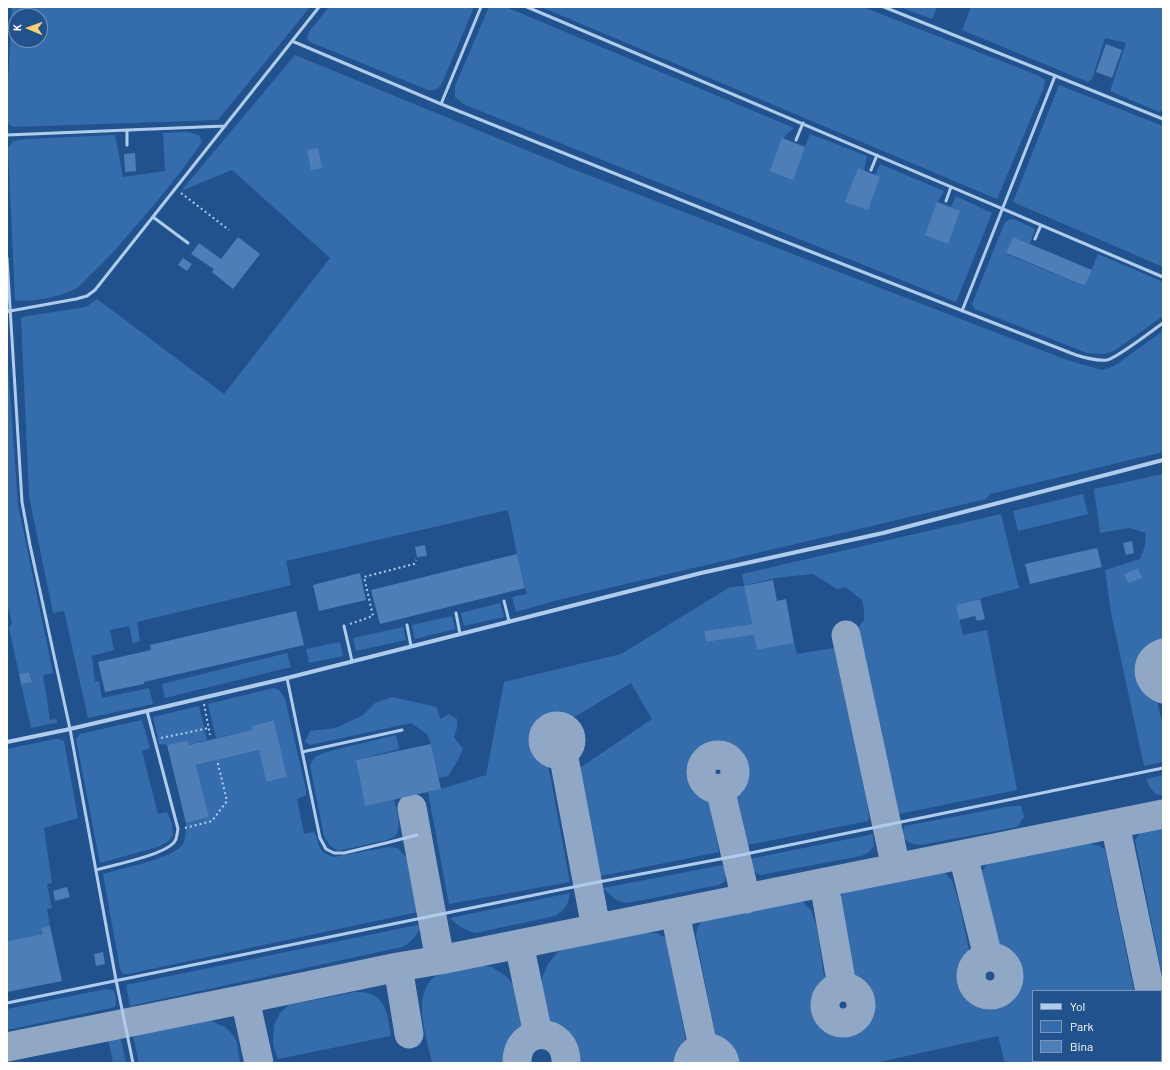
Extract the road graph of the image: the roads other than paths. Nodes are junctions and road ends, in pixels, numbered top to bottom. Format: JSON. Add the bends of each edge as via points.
{"nodes":[{"id":1,"x":319,"y":7,"type":"edge"},
{"id":2,"x":481,"y":7,"type":"edge"},
{"id":3,"x":527,"y":7,"type":"edge"},
{"id":4,"x":884,"y":7,"type":"edge"},
{"id":5,"x":292,"y":41,"type":"junction"},
{"id":6,"x":1055,"y":76,"type":"junction"},
{"id":7,"x":441,"y":104,"type":"junction"},
{"id":8,"x":1163,"y":119,"type":"edge"},
{"id":9,"x":803,"y":123,"type":"junction"},
{"id":10,"x":225,"y":126,"type":"junction"},
{"id":11,"x":127,"y":130,"type":"junction"},
{"id":12,"x":7,"y":135,"type":"edge"},
{"id":13,"x":796,"y":140,"type":"dead end"},
{"id":14,"x":127,"y":145,"type":"dead end"},
{"id":15,"x":877,"y":155,"type":"junction"},
{"id":16,"x":871,"y":170,"type":"dead end"},
{"id":17,"x":951,"y":187,"type":"junction"},
{"id":18,"x":946,"y":201,"type":"dead end"},
{"id":19,"x":1002,"y":209,"type":"junction"},
{"id":20,"x":153,"y":217,"type":"junction"},
{"id":21,"x":1041,"y":225,"type":"junction"},
{"id":22,"x":1035,"y":239,"type":"dead end"},
{"id":23,"x":188,"y":243,"type":"dead end"},
{"id":24,"x":7,"y":258,"type":"edge"},
{"id":25,"x":1163,"y":277,"type":"edge"},
{"id":26,"x":8,"y":311,"type":"edge"},
{"id":27,"x":962,"y":311,"type":"junction"},
{"id":28,"x":1163,"y":323,"type":"edge"},
{"id":29,"x":1163,"y":460,"type":"edge"},
{"id":30,"x":504,"y":601,"type":"dead end"},
{"id":31,"x":456,"y":613,"type":"dead end"},
{"id":32,"x":509,"y":621,"type":"junction"},
{"id":33,"x":407,"y":625,"type":"dead end"},
{"id":34,"x":344,"y":626,"type":"road end"},
{"id":35,"x":460,"y":634,"type":"junction"},
{"id":36,"x":411,"y":646,"type":"junction"},
{"id":37,"x":352,"y":661,"type":"junction"},
{"id":38,"x":287,"y":678,"type":"junction"},
{"id":39,"x":147,"y":711,"type":"junction"},
{"id":40,"x":70,"y":729,"type":"junction"},
{"id":41,"x":402,"y":730,"type":"dead end"},
{"id":42,"x":7,"y":742,"type":"edge"},
{"id":43,"x":302,"y":752,"type":"junction"},
{"id":44,"x":1163,"y":768,"type":"edge"},
{"id":45,"x":417,"y":835,"type":"dead end"},
{"id":46,"x":96,"y":870,"type":"junction"},
{"id":47,"x":116,"y":980,"type":"junction"},
{"id":48,"x":7,"y":1003,"type":"edge"},
{"id":49,"x":133,"y":1063,"type":"edge"}],
"edges":[{"from":1,"to":5,"type":"lane"},
{"from":2,"to":7,"type":"lane"},
{"from":3,"to":9,"type":"lane"},
{"from":4,"to":6,"type":"lane"},
{"from":5,"to":7,"type":"lane"},
{"from":5,"to":10,"type":"lane"},
{"from":6,"to":8,"type":"lane"},
{"from":6,"to":19,"type":"lane"},
{"from":7,"to":27,"type":"lane"},
{"from":9,"to":13,"type":"lane"},
{"from":9,"to":15,"type":"lane"},
{"from":10,"to":11,"type":"lane"},
{"from":10,"to":20,"type":"lane"},
{"from":11,"to":12,"type":"lane"},
{"from":11,"to":14,"type":"lane"},
{"from":15,"to":16,"type":"lane"},
{"from":15,"to":17,"type":"lane"},
{"from":17,"to":18,"type":"lane"},
{"from":17,"to":19,"type":"lane"},
{"from":19,"to":21,"type":"lane"},
{"from":19,"to":27,"type":"lane"},
{"from":20,"to":23,"type":"lane"},
{"from":20,"to":26,"type":"lane","via":[[95,290],[87,296]]},
{"from":21,"to":22,"type":"lane"},
{"from":21,"to":25,"type":"lane"},
{"from":24,"to":26,"type":"lane"},
{"from":26,"to":40,"type":"lane","via":[[22,502]]},
{"from":27,"to":28,"type":"lane","via":[[1092,360],[1109,360]]},
{"from":29,"to":32,"type":"street","via":[[883,533],[701,573]]},
{"from":30,"to":32,"type":"lane"},
{"from":31,"to":35,"type":"lane"},
{"from":32,"to":35,"type":"street"},
{"from":33,"to":36,"type":"lane"},
{"from":34,"to":37,"type":"lane"},
{"from":35,"to":36,"type":"street"},
{"from":36,"to":37,"type":"street"},
{"from":37,"to":38,"type":"street"},
{"from":38,"to":39,"type":"street"},
{"from":38,"to":43,"type":"lane"},
{"from":39,"to":40,"type":"street"},
{"from":39,"to":46,"type":"lane","via":[[178,829],[176,840],[158,853]]},
{"from":40,"to":42,"type":"street"},
{"from":40,"to":46,"type":"lane"},
{"from":41,"to":43,"type":"lane"},
{"from":43,"to":45,"type":"lane","via":[[320,838],[326,849],[334,853],[344,853]]},
{"from":44,"to":47,"type":"lane"},
{"from":46,"to":47,"type":"lane"},
{"from":47,"to":48,"type":"lane"},
{"from":47,"to":49,"type":"lane"}]}
